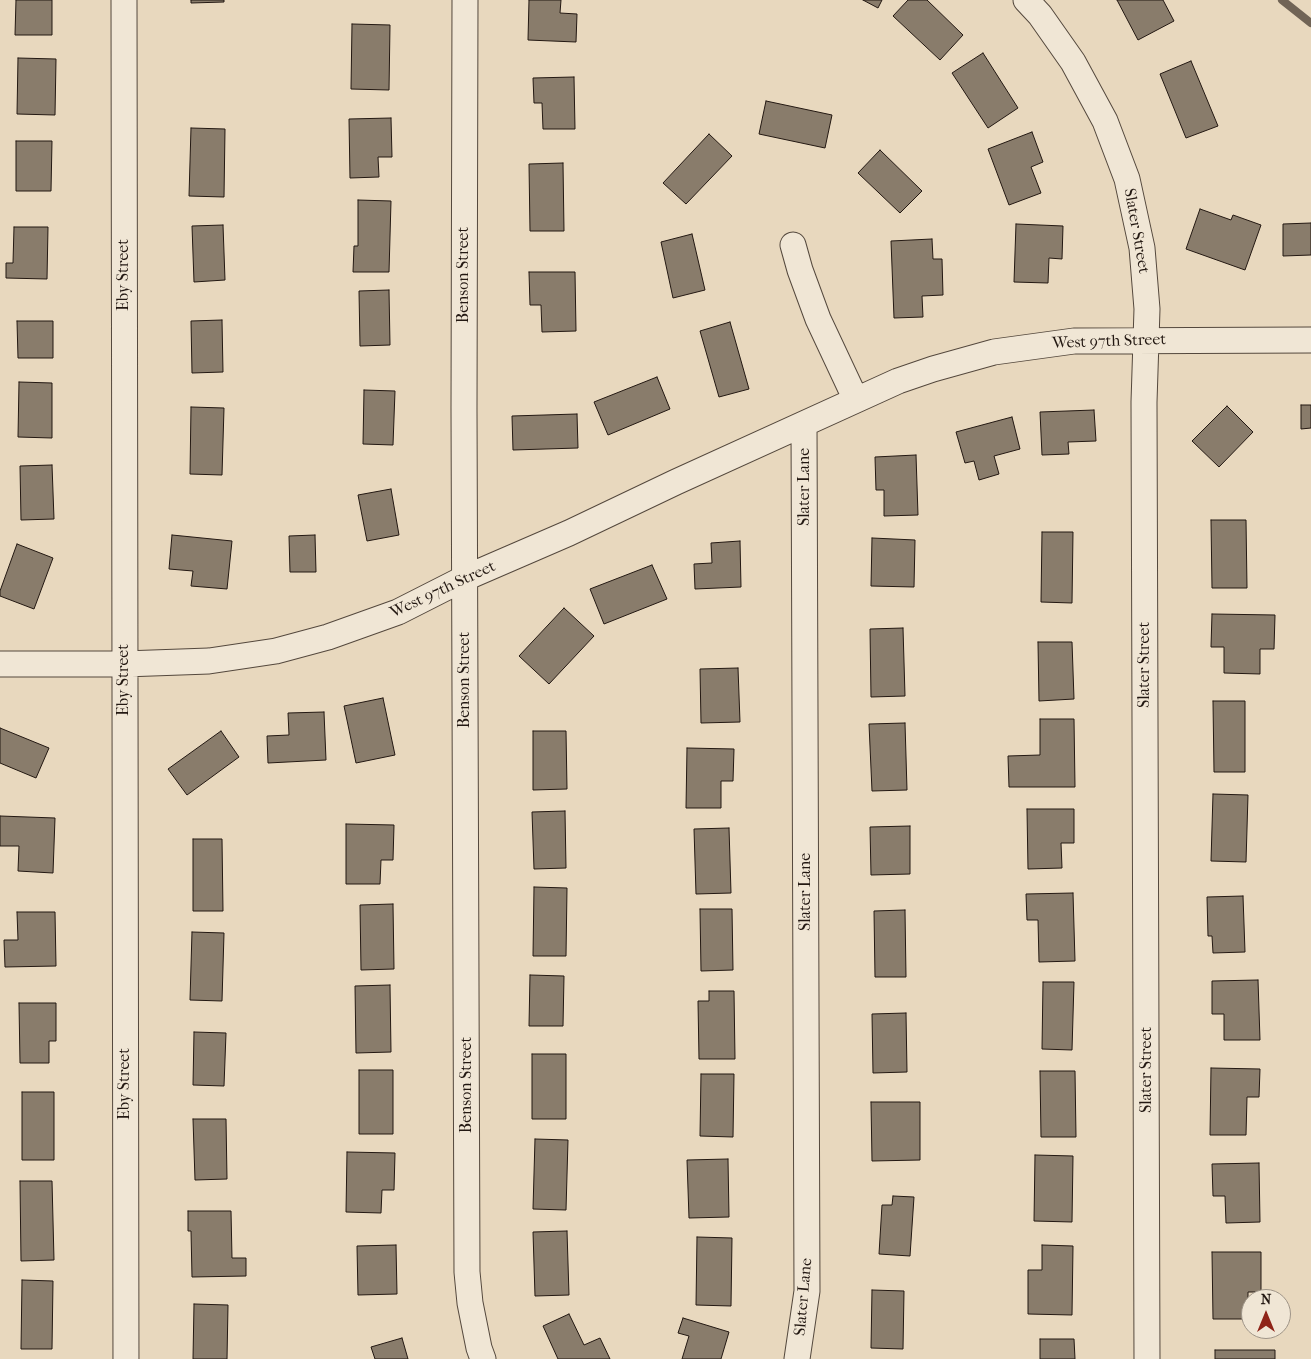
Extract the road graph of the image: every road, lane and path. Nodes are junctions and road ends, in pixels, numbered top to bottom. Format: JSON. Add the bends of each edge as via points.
{"nodes":[{"id":1,"x":124,"y":0,"type":"edge"},
{"id":2,"x":465,"y":0,"type":"edge"},
{"id":3,"x":1026,"y":0,"type":"edge"},
{"id":4,"x":794,"y":245,"type":"dead end"},
{"id":5,"x":1146,"y":340,"type":"junction"},
{"id":6,"x":1311,"y":340,"type":"edge"},
{"id":7,"x":856,"y":400,"type":"junction"},
{"id":8,"x":804,"y":424,"type":"junction"},
{"id":9,"x":465,"y":578,"type":"junction"},
{"id":10,"x":0,"y":664,"type":"edge"},
{"id":11,"x":124,"y":664,"type":"junction"},
{"id":12,"x":126,"y":1359,"type":"edge"},
{"id":13,"x":483,"y":1359,"type":"edge"},
{"id":14,"x":797,"y":1359,"type":"edge"},
{"id":15,"x":1147,"y":1359,"type":"edge"}],
"edges":[{"from":1,"to":11,"type":"street","name":"Eby Street"},
{"from":2,"to":9,"type":"street","name":"Benson Street"},
{"from":3,"to":5,"type":"street","name":"Slater Street","via":[[1073,62],[1105,121],[1126,179],[1142,248]]},
{"from":4,"to":7,"type":"street","via":[[818,319]]},
{"from":5,"to":6,"type":"street","name":"West 97th Street"},
{"from":5,"to":7,"type":"street","name":"West 97th Street","via":[[1074,341],[994,352],[898,381]]},
{"from":5,"to":15,"type":"street","name":"Slater Street"},
{"from":7,"to":8,"type":"street","name":"West 97th Street"},
{"from":8,"to":9,"type":"street","name":"West 97th Street"},
{"from":8,"to":14,"type":"street","name":"Slater Lane","via":[[808,1290]]},
{"from":9,"to":11,"type":"street","name":"West 97th Street","via":[[398,612],[276,651],[208,661]]},
{"from":9,"to":13,"type":"street","name":"Benson Street","via":[[467,1272],[470,1303]]},
{"from":10,"to":11,"type":"street","name":"West 97th Street"},
{"from":11,"to":12,"type":"street","name":"Eby Street"}]}
